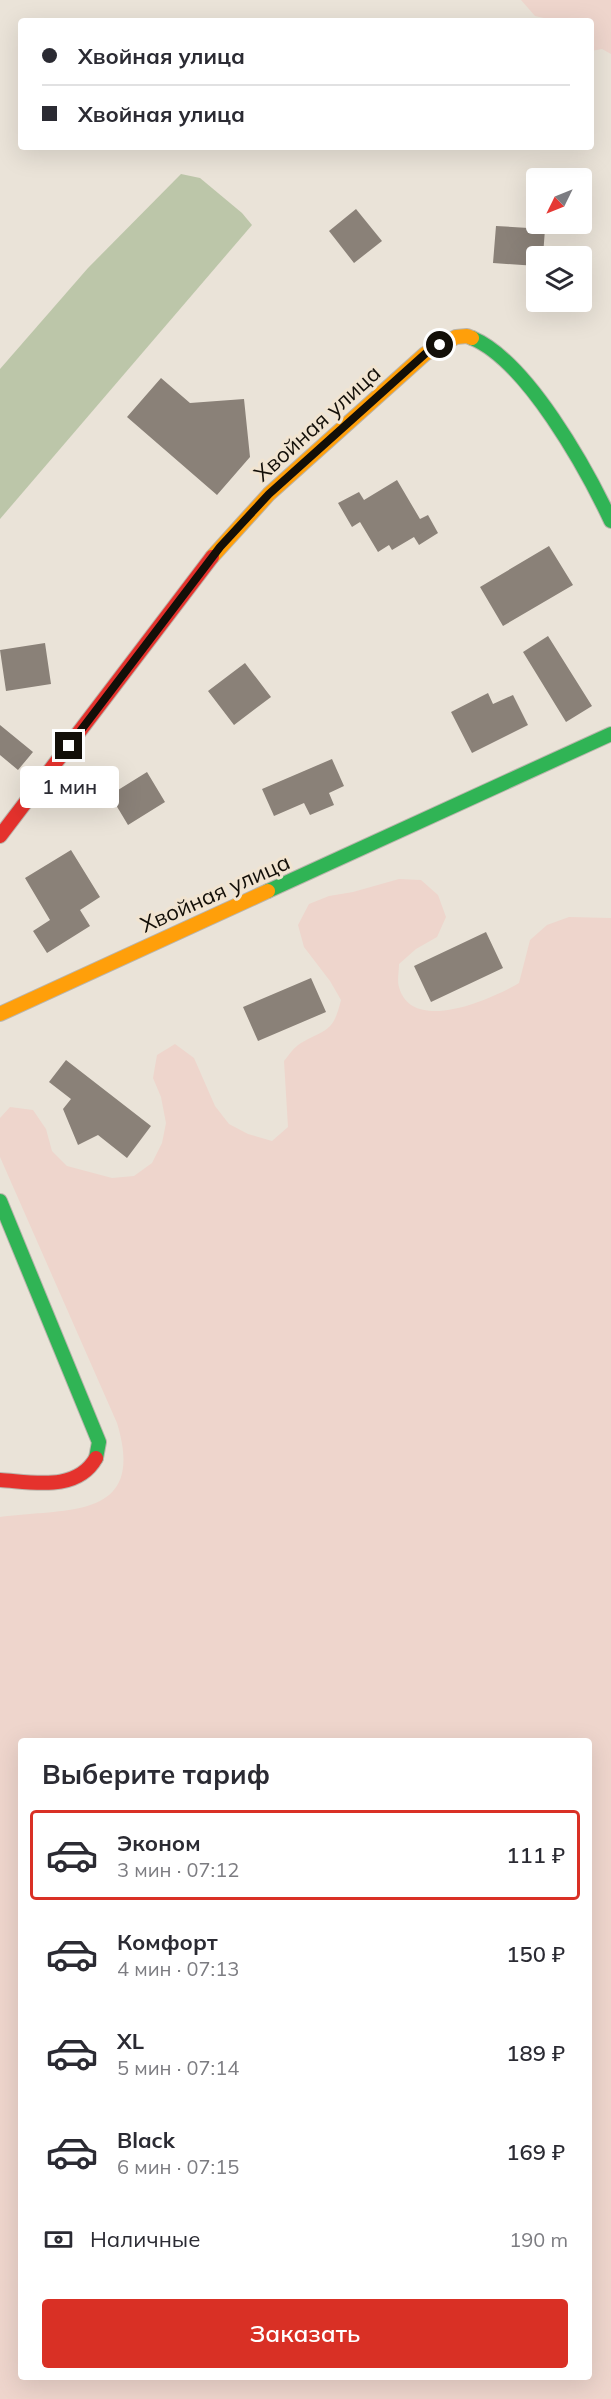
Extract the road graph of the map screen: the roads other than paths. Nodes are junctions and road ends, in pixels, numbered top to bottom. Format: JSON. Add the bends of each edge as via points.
{"nodes":[{"id":1,"x":611,"y":521,"type":"edge"},
{"id":2,"x":611,"y":734,"type":"edge"},
{"id":3,"x":0,"y":836,"type":"edge"},
{"id":4,"x":0,"y":1014,"type":"edge"},
{"id":5,"x":0,"y":1201,"type":"edge"},
{"id":6,"x":0,"y":1480,"type":"edge"}],
"edges":[{"from":1,"to":3,"type":"street","name":"Хвойная улица","via":[[603,500],[565,437],[500,354],[469,336],[440,345],[425,354],[269,494],[220,547]]},
{"from":2,"to":4,"type":"street","name":"Хвойная улица"},
{"from":5,"to":6,"type":"street","via":[[99,1442],[99,1455],[81,1477],[69,1481]]}]}
